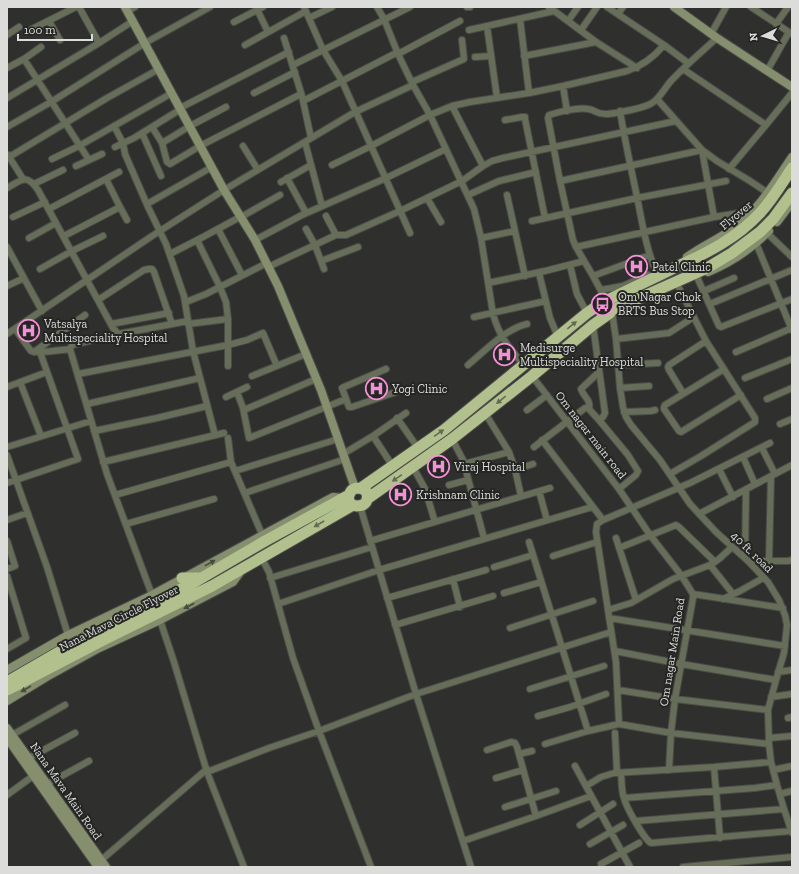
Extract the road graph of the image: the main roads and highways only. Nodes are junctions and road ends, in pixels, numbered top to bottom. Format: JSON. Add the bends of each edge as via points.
{"nodes":[{"id":1,"x":792,"y":168,"type":"edge"},
{"id":2,"x":792,"y":193,"type":"edge"},
{"id":3,"x":608,"y":304,"type":"junction"},
{"id":4,"x":355,"y":497,"type":"junction"},
{"id":5,"x":182,"y":578,"type":"road end"},
{"id":6,"x":201,"y":578,"type":"junction"},
{"id":7,"x":180,"y":596,"type":"junction"},
{"id":8,"x":7,"y":682,"type":"edge"},
{"id":9,"x":7,"y":690,"type":"edge"}],
"edges":[{"from":1,"to":3,"type":"highway","name":"Flyover","via":[[761,212],[752,216],[726,241],[702,255],[657,274]]},
{"from":2,"to":3,"type":"highway","via":[[764,232],[732,253],[680,280]]},
{"from":4,"to":3,"type":"highway","one_way":true,"via":[[392,465],[444,430],[587,313]]},
{"from":3,"to":4,"type":"highway","one_way":true,"via":[[593,325],[452,439],[413,467]]},
{"from":4,"to":6,"type":"highway","name":"Nana Mava Circle Flyover","via":[[264,538]]},
{"from":4,"to":7,"type":"highway","name":"Nana Mava Circle Flyover","one_way":true,"via":[[212,586]]},
{"from":5,"to":6,"type":"highway"},
{"from":6,"to":7,"type":"highway","name":"Nana Mava Circle Flyover"},
{"from":7,"to":8,"type":"highway","name":"Nana Mava Circle Flyover","via":[[71,645]]},
{"from":7,"to":9,"type":"highway","name":"Nana Mava Circle Flyover"}]}
